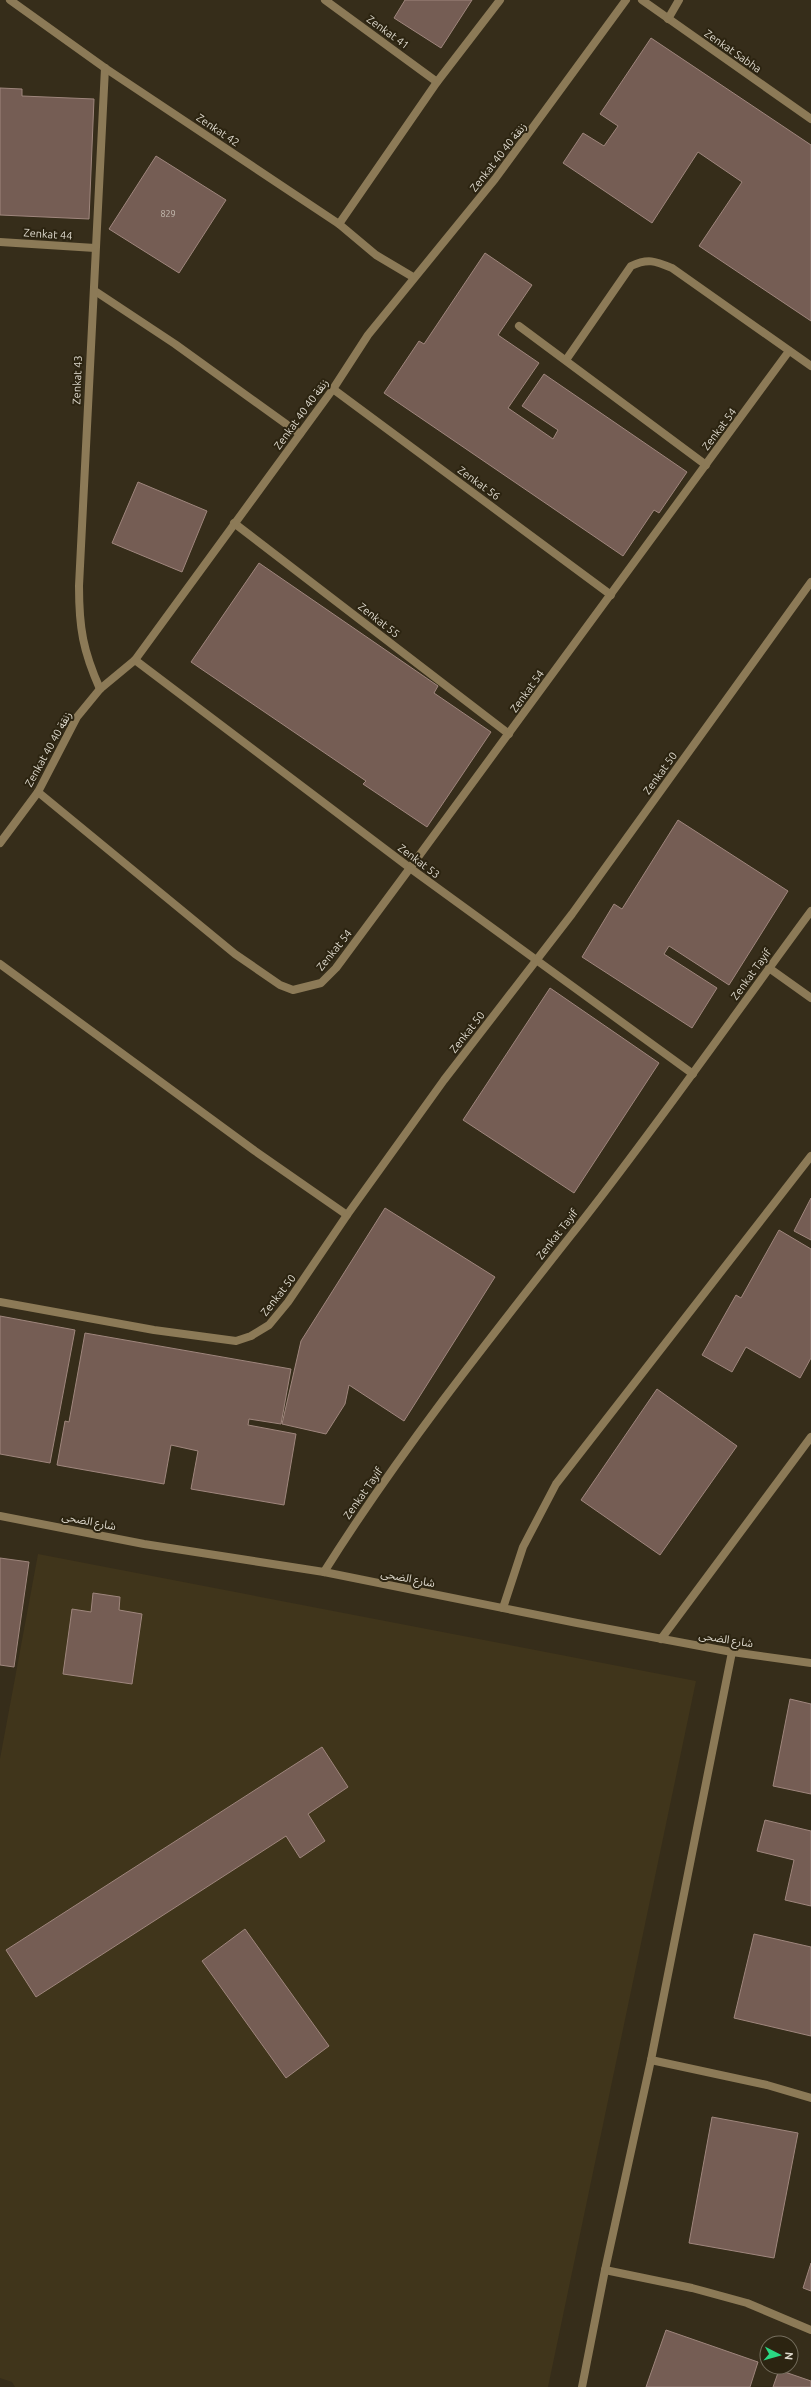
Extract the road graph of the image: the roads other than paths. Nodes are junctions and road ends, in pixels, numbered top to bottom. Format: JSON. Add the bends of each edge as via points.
{"nodes":[{"id":1,"x":10,"y":0,"type":"edge"},
{"id":2,"x":325,"y":0,"type":"edge"},
{"id":3,"x":500,"y":0,"type":"edge"},
{"id":4,"x":626,"y":0,"type":"edge"},
{"id":5,"x":642,"y":0,"type":"edge"},
{"id":6,"x":680,"y":0,"type":"edge"},
{"id":7,"x":668,"y":19,"type":"junction"},
{"id":8,"x":105,"y":68,"type":"junction"},
{"id":9,"x":437,"y":82,"type":"junction"},
{"id":10,"x":810,"y":117,"type":"edge"},
{"id":11,"x":339,"y":224,"type":"junction"},
{"id":12,"x":0,"y":242,"type":"edge"},
{"id":13,"x":95,"y":248,"type":"junction"},
{"id":14,"x":413,"y":277,"type":"junction"},
{"id":15,"x":95,"y":291,"type":"junction"},
{"id":16,"x":519,"y":326,"type":"dead end"},
{"id":17,"x":789,"y":351,"type":"junction"},
{"id":18,"x":566,"y":360,"type":"junction"},
{"id":19,"x":811,"y":366,"type":"edge"},
{"id":20,"x":333,"y":389,"type":"junction"},
{"id":21,"x":300,"y":434,"type":"junction"},
{"id":22,"x":706,"y":465,"type":"junction"},
{"id":23,"x":234,"y":523,"type":"junction"},
{"id":24,"x":811,"y":582,"type":"edge"},
{"id":25,"x":611,"y":595,"type":"junction"},
{"id":26,"x":135,"y":660,"type":"junction"},
{"id":27,"x":100,"y":689,"type":"junction"},
{"id":28,"x":509,"y":734,"type":"junction"},
{"id":29,"x":38,"y":792,"type":"junction"},
{"id":30,"x":0,"y":843,"type":"edge"},
{"id":31,"x":410,"y":868,"type":"junction"},
{"id":32,"x":811,"y":911,"type":"edge"},
{"id":33,"x":536,"y":961,"type":"junction"},
{"id":34,"x":0,"y":964,"type":"edge"},
{"id":35,"x":769,"y":968,"type":"junction"},
{"id":36,"x":811,"y":998,"type":"edge"},
{"id":37,"x":693,"y":1074,"type":"junction"},
{"id":38,"x":811,"y":1156,"type":"edge"},
{"id":39,"x":347,"y":1215,"type":"junction"},
{"id":40,"x":0,"y":1302,"type":"edge"},
{"id":41,"x":811,"y":1437,"type":"edge"},
{"id":42,"x":0,"y":1516,"type":"edge"},
{"id":43,"x":324,"y":1572,"type":"junction"},
{"id":44,"x":503,"y":1608,"type":"junction"},
{"id":45,"x":661,"y":1639,"type":"junction"},
{"id":46,"x":732,"y":1652,"type":"junction"},
{"id":47,"x":811,"y":1662,"type":"edge"},
{"id":48,"x":651,"y":2060,"type":"junction"},
{"id":49,"x":811,"y":2098,"type":"edge"},
{"id":50,"x":605,"y":2270,"type":"junction"},
{"id":51,"x":811,"y":2330,"type":"edge"},
{"id":52,"x":582,"y":2387,"type":"edge"}],
"edges":[{"from":1,"to":8,"type":"street","name":"Zenkat 42"},
{"from":2,"to":9,"type":"street","name":"Zenkat 41"},
{"from":3,"to":9,"type":"street"},
{"from":4,"to":14,"type":"street","name":"Zenkat 40 زنقة 40","via":[[496,179]]},
{"from":5,"to":7,"type":"street","name":"Zenkat Sabha"},
{"from":6,"to":7,"type":"street"},
{"from":7,"to":10,"type":"street","name":"Zenkat Sabha"},
{"from":8,"to":11,"type":"street","name":"Zenkat 42"},
{"from":8,"to":13,"type":"street","name":"Zenkat 43"},
{"from":9,"to":11,"type":"street"},
{"from":11,"to":14,"type":"street","name":"Zenkat 42","via":[[376,255]]},
{"from":12,"to":13,"type":"street","name":"Zenkat 44"},
{"from":13,"to":15,"type":"street","name":"Zenkat 43"},
{"from":14,"to":20,"type":"street","name":"Zenkat 40 زنقة 40","via":[[368,335]]},
{"from":15,"to":21,"type":"street"},
{"from":15,"to":27,"type":"street","name":"Zenkat 43","via":[[89,356],[78,586],[82,639],[87,661]]},
{"from":16,"to":18,"type":"street"},
{"from":17,"to":18,"type":"street","via":[[672,268],[643,260],[632,266]]},
{"from":17,"to":19,"type":"street"},
{"from":17,"to":22,"type":"street","name":"Zenkat 54"},
{"from":18,"to":22,"type":"street"},
{"from":20,"to":21,"type":"street","name":"Zenkat 40 زنقة 40"},
{"from":20,"to":25,"type":"street","name":"Zenkat 56"},
{"from":21,"to":23,"type":"street","name":"Zenkat 40 زنقة 40"},
{"from":22,"to":25,"type":"street","name":"Zenkat 54"},
{"from":23,"to":26,"type":"street","name":"Zenkat 40 زنقة 40"},
{"from":23,"to":28,"type":"street","name":"Zenkat 55"},
{"from":24,"to":33,"type":"street","name":"Zenkat 50"},
{"from":25,"to":28,"type":"street","name":"Zenkat 54"},
{"from":26,"to":27,"type":"street","name":"Zenkat 40 زنقة 40"},
{"from":26,"to":31,"type":"street","name":"Zenkat 53"},
{"from":27,"to":29,"type":"street","name":"Zenkat 40 زنقة 40","via":[[78,717]]},
{"from":28,"to":31,"type":"street","name":"Zenkat 54"},
{"from":29,"to":30,"type":"street","name":"Zenkat 40 زنقة 40"},
{"from":29,"to":31,"type":"street","name":"Zenkat 54","via":[[235,954],[280,985],[293,990],[320,983],[336,968]]},
{"from":31,"to":33,"type":"street","name":"Zenkat 53"},
{"from":32,"to":35,"type":"street","name":"Zenkat Tayif"},
{"from":33,"to":37,"type":"street","name":"Zenkat 53"},
{"from":33,"to":39,"type":"street","name":"Zenkat 50","via":[[444,1080]]},
{"from":34,"to":39,"type":"street","via":[[255,1151]]},
{"from":35,"to":36,"type":"street"},
{"from":35,"to":37,"type":"street","name":"Zenkat Tayif"},
{"from":37,"to":43,"type":"street","name":"Zenkat Tayif","via":[[497,1329],[357,1520]]},
{"from":38,"to":44,"type":"street","via":[[556,1484],[523,1547]]},
{"from":39,"to":40,"type":"street","name":"Zenkat 50","via":[[288,1302],[269,1325],[252,1336],[236,1341],[198,1337]]},
{"from":41,"to":45,"type":"street"},
{"from":42,"to":43,"type":"street","name":"شارع الضحى","via":[[144,1544]]},
{"from":43,"to":44,"type":"street","name":"شارع الضحى"},
{"from":44,"to":45,"type":"street","name":"شارع الضحى"},
{"from":45,"to":46,"type":"street","name":"شارع الضحى"},
{"from":46,"to":47,"type":"street","name":"شارع الضحى"},
{"from":46,"to":48,"type":"street"},
{"from":48,"to":49,"type":"street"},
{"from":48,"to":50,"type":"street"},
{"from":50,"to":51,"type":"street","via":[[692,2288],[747,2303]]},
{"from":50,"to":52,"type":"street"}]}
